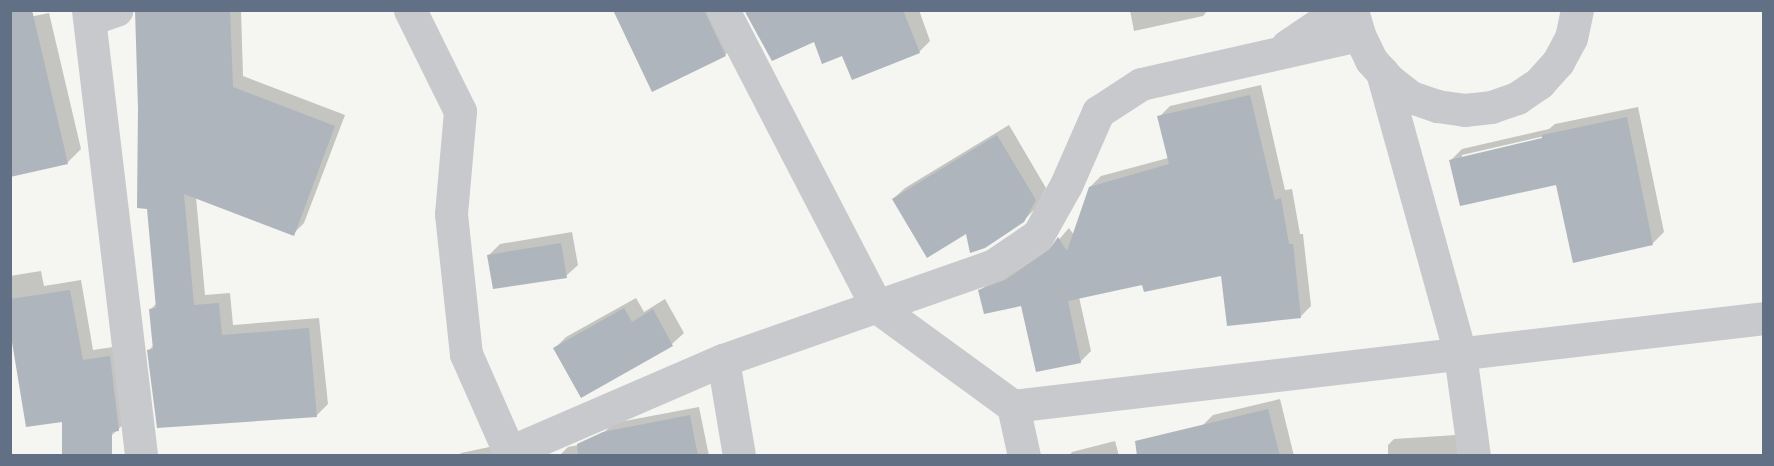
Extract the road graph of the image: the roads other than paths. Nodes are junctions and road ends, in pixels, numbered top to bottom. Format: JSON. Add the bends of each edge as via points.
{"nodes":[{"id":1,"x":410,"y":10,"type":"edge"},
{"id":2,"x":723,"y":10,"type":"edge"},
{"id":3,"x":1328,"y":10,"type":"edge"},
{"id":4,"x":98,"y":13,"type":"edge"},
{"id":5,"x":1584,"y":14,"type":"edge"},
{"id":6,"x":1356,"y":23,"type":"edge"},
{"id":7,"x":1273,"y":56,"type":"junction"},
{"id":8,"x":1382,"y":72,"type":"junction"},
{"id":9,"x":877,"y":307,"type":"junction"},
{"id":10,"x":1764,"y":318,"type":"edge"},
{"id":11,"x":1460,"y":354,"type":"junction"},
{"id":12,"x":723,"y":360,"type":"junction"},
{"id":13,"x":1013,"y":406,"type":"junction"},
{"id":14,"x":511,"y":454,"type":"edge"},
{"id":15,"x":141,"y":456,"type":"edge"},
{"id":16,"x":738,"y":456,"type":"edge"},
{"id":17,"x":1024,"y":456,"type":"edge"},
{"id":18,"x":1474,"y":456,"type":"edge"}],
"edges":[{"from":1,"to":14,"type":"street","via":[[460,111],[451,214],[466,354]]},
{"from":2,"to":9,"type":"street"},
{"from":3,"to":7,"type":"street","via":[[1321,23]]},
{"from":4,"to":15,"type":"street"},
{"from":5,"to":8,"type":"street","via":[[1558,62],[1539,83],[1517,98],[1491,107],[1464,110],[1437,106],[1411,97]]},
{"from":6,"to":7,"type":"street"},
{"from":6,"to":8,"type":"street","via":[[1371,60]]},
{"from":7,"to":9,"type":"street","via":[[1141,84],[1098,112],[1066,185],[1038,235],[994,265]]},
{"from":8,"to":11,"type":"street"},
{"from":9,"to":12,"type":"street"},
{"from":9,"to":13,"type":"street"},
{"from":10,"to":11,"type":"street"},
{"from":11,"to":13,"type":"street"},
{"from":11,"to":18,"type":"street"},
{"from":12,"to":14,"type":"street"},
{"from":12,"to":16,"type":"street"},
{"from":13,"to":17,"type":"street"}]}
